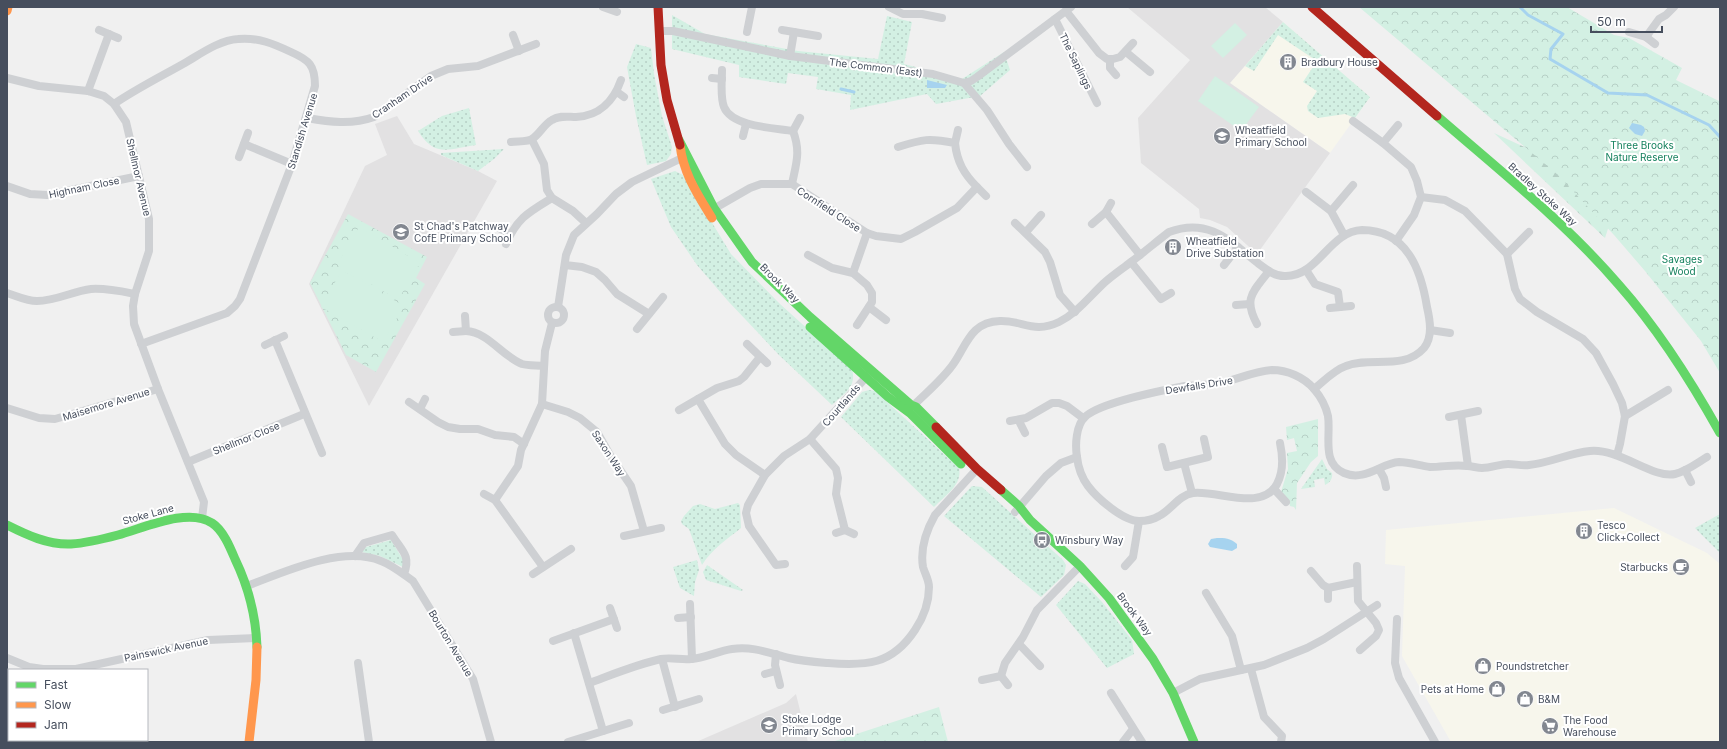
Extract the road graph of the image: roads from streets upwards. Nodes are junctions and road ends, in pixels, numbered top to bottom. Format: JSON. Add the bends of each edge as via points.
{"nodes":[{"id":1,"x":8,"y":7,"type":"edge"},
{"id":2,"x":603,"y":7,"type":"edge"},
{"id":3,"x":658,"y":7,"type":"edge"},
{"id":4,"x":752,"y":7,"type":"edge"},
{"id":5,"x":889,"y":7,"type":"edge"},
{"id":6,"x":1312,"y":7,"type":"edge"},
{"id":7,"x":1674,"y":7,"type":"edge"},
{"id":8,"x":1068,"y":9,"type":"edge"},
{"id":9,"x":615,"y":10,"type":"edge"},
{"id":10,"x":7,"y":11,"type":"edge"},
{"id":11,"x":942,"y":18,"type":"dead end"},
{"id":12,"x":1055,"y":19,"type":"junction"},
{"id":13,"x":99,"y":30,"type":"dead end"},
{"id":14,"x":782,"y":30,"type":"dead end"},
{"id":15,"x":659,"y":31,"type":"junction"},
{"id":16,"x":747,"y":32,"type":"dead end"},
{"id":17,"x":794,"y":32,"type":"junction"},
{"id":18,"x":1629,"y":32,"type":"dead end"},
{"id":19,"x":109,"y":34,"type":"junction"},
{"id":20,"x":513,"y":35,"type":"dead end"},
{"id":21,"x":818,"y":36,"type":"dead end"},
{"id":22,"x":1646,"y":37,"type":"junction"},
{"id":23,"x":118,"y":38,"type":"dead end"},
{"id":24,"x":1133,"y":43,"type":"dead end"},
{"id":25,"x":536,"y":44,"type":"dead end"},
{"id":26,"x":1655,"y":44,"type":"dead end"},
{"id":27,"x":519,"y":51,"type":"junction"},
{"id":28,"x":1126,"y":52,"type":"junction"},
{"id":29,"x":790,"y":56,"type":"junction"},
{"id":30,"x":1110,"y":59,"type":"junction"},
{"id":31,"x":722,"y":70,"type":"dead end"},
{"id":32,"x":1150,"y":72,"type":"dead end"},
{"id":33,"x":1116,"y":75,"type":"dead end"},
{"id":34,"x":712,"y":78,"type":"dead end"},
{"id":35,"x":11,"y":79,"type":"edge"},
{"id":36,"x":722,"y":79,"type":"junction"},
{"id":37,"x":621,"y":80,"type":"dead end"},
{"id":38,"x":964,"y":83,"type":"junction"},
{"id":39,"x":88,"y":91,"type":"junction"},
{"id":40,"x":617,"y":92,"type":"junction"},
{"id":41,"x":624,"y":97,"type":"dead end"},
{"id":42,"x":1096,"y":103,"type":"dead end"},
{"id":43,"x":114,"y":104,"type":"junction"},
{"id":44,"x":307,"y":118,"type":"junction"},
{"id":45,"x":800,"y":118,"type":"dead end"},
{"id":46,"x":1353,"y":121,"type":"dead end"},
{"id":47,"x":746,"y":124,"type":"junction"},
{"id":48,"x":1398,"y":125,"type":"dead end"},
{"id":49,"x":958,"y":130,"type":"dead end"},
{"id":50,"x":793,"y":131,"type":"junction"},
{"id":51,"x":248,"y":133,"type":"dead end"},
{"id":52,"x":743,"y":136,"type":"dead end"},
{"id":53,"x":532,"y":140,"type":"junction"},
{"id":54,"x":511,"y":142,"type":"dead end"},
{"id":55,"x":955,"y":143,"type":"junction"},
{"id":56,"x":1383,"y":143,"type":"junction"},
{"id":57,"x":244,"y":144,"type":"junction"},
{"id":58,"x":898,"y":147,"type":"dead end"},
{"id":59,"x":685,"y":156,"type":"junction"},
{"id":60,"x":239,"y":157,"type":"dead end"},
{"id":61,"x":292,"y":164,"type":"junction"},
{"id":62,"x":1027,"y":167,"type":"dead end"},
{"id":63,"x":139,"y":176,"type":"junction"},
{"id":64,"x":792,"y":184,"type":"junction"},
{"id":65,"x":1353,"y":185,"type":"dead end"},
{"id":66,"x":7,"y":186,"type":"edge"},
{"id":67,"x":977,"y":187,"type":"junction"},
{"id":68,"x":1306,"y":192,"type":"dead end"},
{"id":69,"x":986,"y":196,"type":"dead end"},
{"id":70,"x":1421,"y":197,"type":"junction"},
{"id":71,"x":552,"y":198,"type":"junction"},
{"id":72,"x":1111,"y":203,"type":"dead end"},
{"id":73,"x":711,"y":210,"type":"junction"},
{"id":74,"x":1331,"y":211,"type":"junction"},
{"id":75,"x":1106,"y":212,"type":"junction"},
{"id":76,"x":1041,"y":215,"type":"dead end"},
{"id":77,"x":586,"y":223,"type":"junction"},
{"id":78,"x":1015,"y":224,"type":"dead end"},
{"id":79,"x":1092,"y":224,"type":"dead end"},
{"id":80,"x":499,"y":228,"type":"dead end"},
{"id":81,"x":1026,"y":232,"type":"junction"},
{"id":82,"x":1529,"y":232,"type":"dead end"},
{"id":83,"x":510,"y":234,"type":"junction"},
{"id":84,"x":867,"y":234,"type":"junction"},
{"id":85,"x":1344,"y":235,"type":"junction"},
{"id":86,"x":1396,"y":241,"type":"junction"},
{"id":87,"x":506,"y":244,"type":"dead end"},
{"id":88,"x":1238,"y":247,"type":"junction"},
{"id":89,"x":1140,"y":254,"type":"junction"},
{"id":90,"x":1507,"y":254,"type":"junction"},
{"id":91,"x":808,"y":255,"type":"dead end"},
{"id":92,"x":1131,"y":262,"type":"junction"},
{"id":93,"x":565,"y":265,"type":"junction"},
{"id":94,"x":1224,"y":266,"type":"dead end"},
{"id":95,"x":1306,"y":270,"type":"junction"},
{"id":96,"x":1268,"y":271,"type":"junction"},
{"id":97,"x":853,"y":274,"type":"junction"},
{"id":98,"x":7,"y":293,"type":"edge"},
{"id":99,"x":1171,"y":293,"type":"dead end"},
{"id":100,"x":135,"y":294,"type":"junction"},
{"id":101,"x":663,"y":297,"type":"dead end"},
{"id":102,"x":1250,"y":304,"type":"junction"},
{"id":103,"x":1236,"y":305,"type":"dead end"},
{"id":104,"x":1351,"y":306,"type":"dead end"},
{"id":105,"x":558,"y":307,"type":"junction"},
{"id":106,"x":869,"y":307,"type":"junction"},
{"id":107,"x":1340,"y":307,"type":"junction"},
{"id":108,"x":1330,"y":308,"type":"dead end"},
{"id":109,"x":1075,"y":312,"type":"junction"},
{"id":110,"x":649,"y":314,"type":"junction"},
{"id":111,"x":464,"y":316,"type":"dead end"},
{"id":112,"x":886,"y":320,"type":"dead end"},
{"id":113,"x":552,"y":323,"type":"junction"},
{"id":114,"x":1257,"y":324,"type":"dead end"},
{"id":115,"x":857,"y":325,"type":"dead end"},
{"id":116,"x":637,"y":329,"type":"dead end"},
{"id":117,"x":466,"y":330,"type":"junction"},
{"id":118,"x":1430,"y":330,"type":"junction"},
{"id":119,"x":453,"y":332,"type":"dead end"},
{"id":120,"x":1450,"y":333,"type":"dead end"},
{"id":121,"x":284,"y":336,"type":"dead end"},
{"id":122,"x":275,"y":340,"type":"junction"},
{"id":123,"x":141,"y":344,"type":"junction"},
{"id":124,"x":747,"y":344,"type":"dead end"},
{"id":125,"x":265,"y":345,"type":"dead end"},
{"id":126,"x":760,"y":357,"type":"junction"},
{"id":127,"x":767,"y":363,"type":"dead end"},
{"id":128,"x":544,"y":366,"type":"junction"},
{"id":129,"x":869,"y":374,"type":"junction"},
{"id":130,"x":1314,"y":388,"type":"junction"},
{"id":131,"x":158,"y":389,"type":"junction"},
{"id":132,"x":1668,"y":390,"type":"dead end"},
{"id":133,"x":425,"y":399,"type":"dead end"},
{"id":134,"x":698,"y":400,"type":"junction"},
{"id":135,"x":409,"y":402,"type":"dead end"},
{"id":136,"x":542,"y":404,"type":"junction"},
{"id":137,"x":7,"y":408,"type":"edge"},
{"id":138,"x":420,"y":408,"type":"junction"},
{"id":139,"x":912,"y":409,"type":"junction"},
{"id":140,"x":679,"y":410,"type":"dead end"},
{"id":141,"x":1478,"y":411,"type":"dead end"},
{"id":142,"x":304,"y":414,"type":"junction"},
{"id":143,"x":1462,"y":415,"type":"junction"},
{"id":144,"x":1625,"y":416,"type":"junction"},
{"id":145,"x":1449,"y":417,"type":"dead end"},
{"id":146,"x":1083,"y":418,"type":"junction"},
{"id":147,"x":1019,"y":420,"type":"junction"},
{"id":148,"x":1010,"y":421,"type":"dead end"},
{"id":149,"x":1025,"y":433,"type":"dead end"},
{"id":150,"x":1720,"y":433,"type":"edge"},
{"id":151,"x":810,"y":439,"type":"junction"},
{"id":152,"x":1204,"y":439,"type":"dead end"},
{"id":153,"x":1280,"y":443,"type":"dead end"},
{"id":154,"x":524,"y":444,"type":"junction"},
{"id":155,"x":1162,"y":447,"type":"dead end"},
{"id":156,"x":322,"y":454,"type":"dead end"},
{"id":157,"x":1617,"y":455,"type":"junction"},
{"id":158,"x":1077,"y":457,"type":"junction"},
{"id":159,"x":1708,"y":457,"type":"dead end"},
{"id":160,"x":188,"y":462,"type":"junction"},
{"id":161,"x":1184,"y":463,"type":"junction"},
{"id":162,"x":1468,"y":466,"type":"junction"},
{"id":163,"x":1379,"y":469,"type":"junction"},
{"id":164,"x":1685,"y":470,"type":"junction"},
{"id":165,"x":974,"y":471,"type":"junction"},
{"id":166,"x":765,"y":475,"type":"junction"},
{"id":167,"x":1691,"y":482,"type":"dead end"},
{"id":168,"x":1386,"y":487,"type":"dead end"},
{"id":169,"x":1274,"y":489,"type":"junction"},
{"id":170,"x":1192,"y":493,"type":"junction"},
{"id":171,"x":484,"y":494,"type":"dead end"},
{"id":172,"x":495,"y":500,"type":"junction"},
{"id":173,"x":1286,"y":502,"type":"dead end"},
{"id":174,"x":1017,"y":509,"type":"junction"},
{"id":175,"x":202,"y":518,"type":"junction"},
{"id":176,"x":1139,"y":521,"type":"junction"},
{"id":177,"x":7,"y":525,"type":"edge"},
{"id":178,"x":661,"y":528,"type":"dead end"},
{"id":179,"x":845,"y":530,"type":"junction"},
{"id":180,"x":644,"y":531,"type":"junction"},
{"id":181,"x":836,"y":533,"type":"dead end"},
{"id":182,"x":854,"y":534,"type":"dead end"},
{"id":183,"x":624,"y":536,"type":"dead end"},
{"id":184,"x":570,"y":548,"type":"dead end"},
{"id":185,"x":355,"y":556,"type":"junction"},
{"id":186,"x":786,"y":564,"type":"dead end"},
{"id":187,"x":1080,"y":566,"type":"junction"},
{"id":188,"x":1125,"y":566,"type":"dead end"},
{"id":189,"x":1357,"y":566,"type":"dead end"},
{"id":190,"x":542,"y":567,"type":"junction"},
{"id":191,"x":1311,"y":571,"type":"dead end"},
{"id":192,"x":404,"y":574,"type":"junction"},
{"id":193,"x":533,"y":574,"type":"dead end"},
{"id":194,"x":1357,"y":582,"type":"junction"},
{"id":195,"x":247,"y":586,"type":"junction"},
{"id":196,"x":1328,"y":588,"type":"junction"},
{"id":197,"x":1206,"y":593,"type":"dead end"},
{"id":198,"x":1328,"y":599,"type":"dead end"},
{"id":199,"x":690,"y":604,"type":"dead end"},
{"id":200,"x":1377,"y":605,"type":"dead end"},
{"id":201,"x":610,"y":608,"type":"dead end"},
{"id":202,"x":1366,"y":611,"type":"junction"},
{"id":203,"x":690,"y":617,"type":"junction"},
{"id":204,"x":678,"y":618,"type":"dead end"},
{"id":205,"x":614,"y":619,"type":"junction"},
{"id":206,"x":1397,"y":619,"type":"dead end"},
{"id":207,"x":617,"y":628,"type":"dead end"},
{"id":208,"x":574,"y":633,"type":"junction"},
{"id":209,"x":256,"y":638,"type":"junction"},
{"id":210,"x":553,"y":641,"type":"dead end"},
{"id":211,"x":1019,"y":644,"type":"junction"},
{"id":212,"x":1360,"y":650,"type":"dead end"},
{"id":213,"x":776,"y":654,"type":"junction"},
{"id":214,"x":7,"y":658,"type":"edge"},
{"id":215,"x":662,"y":659,"type":"junction"},
{"id":216,"x":692,"y":659,"type":"junction"},
{"id":217,"x":358,"y":663,"type":"dead end"},
{"id":218,"x":108,"y":666,"type":"edge"},
{"id":219,"x":1040,"y":666,"type":"dead end"},
{"id":220,"x":1250,"y":669,"type":"junction"},
{"id":221,"x":1241,"y":670,"type":"junction"},
{"id":222,"x":776,"y":671,"type":"junction"},
{"id":223,"x":765,"y":674,"type":"dead end"},
{"id":224,"x":1001,"y":676,"type":"junction"},
{"id":225,"x":982,"y":680,"type":"dead end"},
{"id":226,"x":589,"y":683,"type":"junction"},
{"id":227,"x":780,"y":685,"type":"dead end"},
{"id":228,"x":1008,"y":685,"type":"dead end"},
{"id":229,"x":1111,"y":693,"type":"dead end"},
{"id":230,"x":1173,"y":693,"type":"junction"},
{"id":231,"x":699,"y":699,"type":"dead end"},
{"id":232,"x":675,"y":706,"type":"junction"},
{"id":233,"x":663,"y":710,"type":"dead end"},
{"id":234,"x":629,"y":722,"type":"dead end"},
{"id":235,"x":1133,"y":729,"type":"junction"},
{"id":236,"x":603,"y":731,"type":"junction"},
{"id":237,"x":249,"y":742,"type":"edge"},
{"id":238,"x":369,"y":742,"type":"edge"},
{"id":239,"x":491,"y":742,"type":"edge"},
{"id":240,"x":568,"y":742,"type":"edge"},
{"id":241,"x":1123,"y":742,"type":"edge"},
{"id":242,"x":1142,"y":742,"type":"edge"},
{"id":243,"x":1194,"y":742,"type":"edge"},
{"id":244,"x":1281,"y":742,"type":"edge"},
{"id":245,"x":1435,"y":742,"type":"edge"}],
"edges":[{"from":1,"to":10,"type":"street"},
{"from":2,"to":9,"type":"street"},
{"from":3,"to":15,"type":"street","name":"Brook Way"},
{"from":4,"to":16,"type":"street"},
{"from":5,"to":11,"type":"street","via":[[903,14]]},
{"from":6,"to":150,"type":"street","name":"Bradley Stoke Way","via":[[1544,209],[1602,266],[1660,336]]},
{"from":7,"to":22,"type":"street","via":[[1659,19]]},
{"from":8,"to":12,"type":"street"},
{"from":8,"to":30,"type":"street","via":[[1099,53]]},
{"from":12,"to":38,"type":"street","via":[[977,77]]},
{"from":12,"to":42,"type":"street","name":"The Saplings"},
{"from":13,"to":19,"type":"street"},
{"from":14,"to":17,"type":"street"},
{"from":15,"to":29,"type":"street","name":"The Common (East)","via":[[673,31]]},
{"from":15,"to":59,"type":"street","name":"Brook Way","via":[[661,66],[667,100]]},
{"from":17,"to":21,"type":"street"},
{"from":17,"to":29,"type":"street"},
{"from":18,"to":22,"type":"street"},
{"from":19,"to":23,"type":"street"},
{"from":19,"to":39,"type":"street"},
{"from":20,"to":27,"type":"street"},
{"from":22,"to":26,"type":"street"},
{"from":24,"to":28,"type":"street"},
{"from":25,"to":27,"type":"street","name":"Cranham Drive"},
{"from":27,"to":44,"type":"street","name":"Cranham Drive","via":[[478,66],[448,69],[431,76],[374,117],[366,120],[341,122]]},
{"from":28,"to":30,"type":"street","via":[[1120,57]]},
{"from":28,"to":32,"type":"street"},
{"from":29,"to":38,"type":"street","name":"The Common (East)","via":[[933,74]]},
{"from":30,"to":33,"type":"street","via":[[1110,68]]},
{"from":31,"to":36,"type":"street"},
{"from":34,"to":36,"type":"street"},
{"from":35,"to":39,"type":"street","name":"Shellmor Avenue","via":[[39,86]]},
{"from":36,"to":47,"type":"street","via":[[724,107],[731,116]]},
{"from":37,"to":40,"type":"street"},
{"from":38,"to":62,"type":"street","via":[[987,110]]},
{"from":39,"to":43,"type":"street","name":"Shellmor Avenue","via":[[104,96]]},
{"from":40,"to":41,"type":"street"},
{"from":40,"to":53,"type":"street","via":[[611,100],[585,116],[553,119]]},
{"from":43,"to":44,"type":"street","name":"Standish Avenue","via":[[215,46],[236,39],[253,38],[271,42],[308,61],[315,76],[316,86]]},
{"from":43,"to":63,"type":"street","name":"Shellmor Avenue","via":[[126,122]]},
{"from":44,"to":61,"type":"street","name":"Standish Avenue"},
{"from":45,"to":50,"type":"street"},
{"from":46,"to":56,"type":"street"},
{"from":47,"to":50,"type":"street"},
{"from":47,"to":52,"type":"street"},
{"from":48,"to":56,"type":"street"},
{"from":49,"to":55,"type":"street"},
{"from":50,"to":64,"type":"street","name":"Cornfield Close","via":[[798,156]]},
{"from":51,"to":57,"type":"street"},
{"from":53,"to":54,"type":"street"},
{"from":53,"to":71,"type":"street","via":[[544,164],[546,186]]},
{"from":55,"to":58,"type":"street","via":[[922,139]]},
{"from":55,"to":67,"type":"street","via":[[959,164]]},
{"from":56,"to":70,"type":"street","via":[[1411,167]]},
{"from":57,"to":60,"type":"street"},
{"from":57,"to":61,"type":"street"},
{"from":59,"to":73,"type":"street","name":"Brook Way","via":[[691,183]]},
{"from":59,"to":77,"type":"street","via":[[632,182]]},
{"from":61,"to":123,"type":"street","name":"Standish Avenue","via":[[236,306],[227,313]]},
{"from":63,"to":66,"type":"street","name":"Highnam Close","via":[[47,195],[30,194]]},
{"from":63,"to":100,"type":"street","name":"Shellmor Avenue","via":[[149,219],[149,244]]},
{"from":64,"to":73,"type":"street","name":"Cornfield Close","via":[[760,184]]},
{"from":64,"to":84,"type":"street","name":"Cornfield Close"},
{"from":65,"to":74,"type":"street"},
{"from":67,"to":69,"type":"street"},
{"from":67,"to":84,"type":"street","name":"Cornfield Close","via":[[957,208],[901,239]]},
{"from":68,"to":74,"type":"street"},
{"from":70,"to":86,"type":"street","via":[[1414,215]]},
{"from":70,"to":90,"type":"street","via":[[1445,200],[1465,211]]},
{"from":71,"to":77,"type":"street"},
{"from":71,"to":83,"type":"street","via":[[522,217]]},
{"from":72,"to":75,"type":"street"},
{"from":73,"to":129,"type":"street","name":"Brook Way","via":[[752,262]]},
{"from":74,"to":85,"type":"street"},
{"from":75,"to":79,"type":"street"},
{"from":75,"to":89,"type":"street"},
{"from":76,"to":81,"type":"street"},
{"from":77,"to":93,"type":"street","via":[[574,235]]},
{"from":78,"to":81,"type":"street"},
{"from":80,"to":83,"type":"street"},
{"from":81,"to":109,"type":"street","via":[[1045,252],[1060,295]]},
{"from":82,"to":90,"type":"street"},
{"from":83,"to":87,"type":"street"},
{"from":84,"to":97,"type":"street","name":"Cornfield Close"},
{"from":85,"to":86,"type":"street","via":[[1359,230],[1372,231]]},
{"from":85,"to":95,"type":"street"},
{"from":86,"to":118,"type":"street","via":[[1416,265],[1424,288]]},
{"from":88,"to":89,"type":"street","via":[[1208,229],[1192,227],[1169,232]]},
{"from":88,"to":94,"type":"street"},
{"from":88,"to":96,"type":"street"},
{"from":89,"to":92,"type":"street"},
{"from":90,"to":144,"type":"street","via":[[1515,289],[1520,299],[1583,339],[1613,384]]},
{"from":91,"to":97,"type":"street","via":[[832,268]]},
{"from":92,"to":99,"type":"street","via":[[1158,302]]},
{"from":92,"to":109,"type":"street","via":[[1104,283]]},
{"from":93,"to":105,"type":"street"},
{"from":93,"to":110,"type":"street","via":[[596,272],[617,294]]},
{"from":95,"to":96,"type":"street","via":[[1286,276]]},
{"from":95,"to":107,"type":"street","via":[[1315,284],[1338,292]]},
{"from":96,"to":102,"type":"street","via":[[1252,293]]},
{"from":97,"to":106,"type":"street","via":[[867,284],[872,293]]},
{"from":98,"to":100,"type":"street","via":[[37,301],[91,290],[115,290]]},
{"from":100,"to":123,"type":"street","name":"Shellmor Avenue","via":[[134,324]]},
{"from":101,"to":110,"type":"street"},
{"from":102,"to":103,"type":"street"},
{"from":102,"to":114,"type":"street"},
{"from":104,"to":107,"type":"street"},
{"from":105,"to":113,"type":"street","via":[[551,308],[548,312]]},
{"from":105,"to":113,"type":"street","via":[[563,311],[564,318],[559,323]]},
{"from":106,"to":112,"type":"street"},
{"from":106,"to":115,"type":"street"},
{"from":107,"to":108,"type":"street"},
{"from":109,"to":139,"type":"street","via":[[1047,326],[1036,327],[1008,321],[988,322],[968,337],[954,364]]},
{"from":110,"to":116,"type":"street"},
{"from":111,"to":117,"type":"street"},
{"from":113,"to":128,"type":"street","via":[[546,344]]},
{"from":117,"to":119,"type":"street"},
{"from":117,"to":128,"type":"street","via":[[479,333],[523,364]]},
{"from":118,"to":120,"type":"street"},
{"from":118,"to":130,"type":"street","via":[[1424,348],[1416,355],[1397,361],[1347,365]]},
{"from":121,"to":122,"type":"street"},
{"from":122,"to":125,"type":"street"},
{"from":122,"to":142,"type":"street"},
{"from":123,"to":131,"type":"street","name":"Shellmor Avenue"},
{"from":124,"to":126,"type":"street"},
{"from":126,"to":127,"type":"street"},
{"from":126,"to":134,"type":"street","via":[[739,381],[717,388]]},
{"from":128,"to":136,"type":"street"},
{"from":129,"to":139,"type":"street","name":"Brook Way"},
{"from":129,"to":151,"type":"street","name":"Courtlands"},
{"from":130,"to":146,"type":"street","name":"Dewfalls Drive","via":[[1305,380],[1291,374],[1272,370],[1219,383],[1187,386],[1138,397],[1107,405]]},
{"from":130,"to":163,"type":"street","name":"Dewfalls Drive","via":[[1328,415],[1328,452],[1331,461],[1345,473],[1354,475]]},
{"from":131,"to":137,"type":"street","name":"Maisemore Avenue","via":[[55,419],[39,418]]},
{"from":131,"to":160,"type":"street","name":"Shellmor Avenue"},
{"from":132,"to":144,"type":"street"},
{"from":133,"to":138,"type":"street"},
{"from":134,"to":140,"type":"street"},
{"from":134,"to":166,"type":"street","via":[[725,444]]},
{"from":135,"to":138,"type":"street"},
{"from":136,"to":154,"type":"street"},
{"from":136,"to":180,"type":"street","name":"Saxon Way","via":[[580,418],[597,432],[631,486]]},
{"from":138,"to":154,"type":"street","via":[[438,422],[448,426],[460,429],[478,428],[495,435],[514,437]]},
{"from":139,"to":165,"type":"street","name":"Brook Way"},
{"from":141,"to":143,"type":"street"},
{"from":142,"to":156,"type":"street"},
{"from":142,"to":160,"type":"street","name":"Shellmor Close"},
{"from":143,"to":145,"type":"street"},
{"from":143,"to":162,"type":"street"},
{"from":144,"to":157,"type":"street"},
{"from":146,"to":147,"type":"street","via":[[1067,406],[1052,403]]},
{"from":146,"to":158,"type":"street","via":[[1078,434]]},
{"from":147,"to":148,"type":"street"},
{"from":147,"to":149,"type":"street"},
{"from":151,"to":166,"type":"street","name":"Courtlands","via":[[784,456]]},
{"from":151,"to":179,"type":"street","via":[[836,469],[836,494]]},
{"from":152,"to":161,"type":"street","via":[[1208,456]]},
{"from":153,"to":169,"type":"street","via":[[1283,466],[1281,477]]},
{"from":154,"to":172,"type":"street","via":[[518,466]]},
{"from":155,"to":161,"type":"street","via":[[1167,467]]},
{"from":157,"to":162,"type":"street","name":"Dewfalls Drive","via":[[1604,451],[1590,451],[1530,465],[1509,464],[1481,468]]},
{"from":157,"to":164,"type":"street","name":"Dewfalls Drive","via":[[1666,474]]},
{"from":158,"to":174,"type":"street","via":[[1061,463],[1046,476]]},
{"from":158,"to":176,"type":"street","via":[[1080,471],[1088,486],[1124,516]]},
{"from":159,"to":164,"type":"street","name":"Dewfalls Drive"},
{"from":160,"to":175,"type":"street","name":"Shellmor Avenue","via":[[204,502]]},
{"from":161,"to":170,"type":"street"},
{"from":162,"to":163,"type":"street","name":"Dewfalls Drive","via":[[1428,466],[1397,462]]},
{"from":163,"to":168,"type":"street"},
{"from":164,"to":167,"type":"street"},
{"from":165,"to":174,"type":"street","name":"Brook Way"},
{"from":165,"to":213,"type":"street","via":[[935,515],[928,528],[922,552],[929,587],[926,604],[916,628],[902,647],[891,656],[862,664],[806,661]]},
{"from":166,"to":186,"type":"street","name":"Courtlands","via":[[748,505],[747,521],[774,569]]},
{"from":169,"to":170,"type":"street","via":[[1260,496],[1243,498]]},
{"from":169,"to":173,"type":"street"},
{"from":170,"to":176,"type":"street","via":[[1176,501],[1158,517]]},
{"from":171,"to":172,"type":"street"},
{"from":172,"to":190,"type":"street"},
{"from":174,"to":187,"type":"street","name":"Brook Way"},
{"from":175,"to":177,"type":"street","name":"Stoke Lane","via":[[177,518],[78,544],[34,538]]},
{"from":175,"to":195,"type":"street","via":[[216,527],[234,554]]},
{"from":176,"to":188,"type":"street","via":[[1133,557]]},
{"from":178,"to":180,"type":"street"},
{"from":179,"to":181,"type":"street"},
{"from":179,"to":182,"type":"street"},
{"from":180,"to":183,"type":"street"},
{"from":184,"to":190,"type":"street"},
{"from":185,"to":192,"type":"street","name":"Bourton Avenue","via":[[381,561]]},
{"from":185,"to":192,"type":"street","via":[[364,543],[392,535],[407,558]]},
{"from":185,"to":195,"type":"street","name":"Bourton Avenue","via":[[309,563]]},
{"from":187,"to":211,"type":"street","via":[[1037,610]]},
{"from":187,"to":230,"type":"street","name":"Brook Way","via":[[1109,598],[1140,639]]},
{"from":189,"to":194,"type":"street"},
{"from":190,"to":193,"type":"street"},
{"from":191,"to":196,"type":"street"},
{"from":192,"to":239,"type":"street","name":"Bourton Avenue","via":[[412,581],[474,679]]},
{"from":194,"to":196,"type":"street"},
{"from":194,"to":202,"type":"street","via":[[1358,601]]},
{"from":195,"to":209,"type":"street"},
{"from":196,"to":198,"type":"street"},
{"from":197,"to":221,"type":"street","via":[[1232,636]]},
{"from":199,"to":203,"type":"street"},
{"from":200,"to":202,"type":"street"},
{"from":201,"to":205,"type":"street"},
{"from":202,"to":212,"type":"street","via":[[1379,630]]},
{"from":202,"to":220,"type":"street","via":[[1307,648],[1264,666]]},
{"from":203,"to":204,"type":"street"},
{"from":203,"to":216,"type":"street"},
{"from":205,"to":207,"type":"street"},
{"from":205,"to":208,"type":"street"},
{"from":206,"to":245,"type":"street","via":[[1395,662],[1400,678]]},
{"from":208,"to":210,"type":"street"},
{"from":208,"to":226,"type":"street"},
{"from":209,"to":218,"type":"street","name":"Painswick Avenue","via":[[208,640]]},
{"from":209,"to":237,"type":"street","via":[[257,675]]},
{"from":211,"to":219,"type":"street"},
{"from":211,"to":224,"type":"street","via":[[1005,663]]},
{"from":213,"to":216,"type":"street","via":[[749,648],[732,649]]},
{"from":213,"to":222,"type":"street"},
{"from":214,"to":218,"type":"street","name":"Painswick Avenue","via":[[42,669]]},
{"from":215,"to":216,"type":"street"},
{"from":215,"to":226,"type":"street"},
{"from":215,"to":232,"type":"street"},
{"from":217,"to":238,"type":"street"},
{"from":220,"to":221,"type":"street"},
{"from":220,"to":244,"type":"street","via":[[1264,717],[1282,736]]},
{"from":221,"to":230,"type":"street","via":[[1200,679]]},
{"from":222,"to":223,"type":"street"},
{"from":222,"to":227,"type":"street"},
{"from":224,"to":225,"type":"street"},
{"from":224,"to":228,"type":"street"},
{"from":226,"to":236,"type":"street"},
{"from":229,"to":235,"type":"street"},
{"from":230,"to":243,"type":"street","name":"Brook Way"},
{"from":231,"to":232,"type":"street"},
{"from":232,"to":233,"type":"street"},
{"from":234,"to":236,"type":"street"},
{"from":235,"to":241,"type":"street"},
{"from":235,"to":242,"type":"street"},
{"from":236,"to":240,"type":"street"}]}
